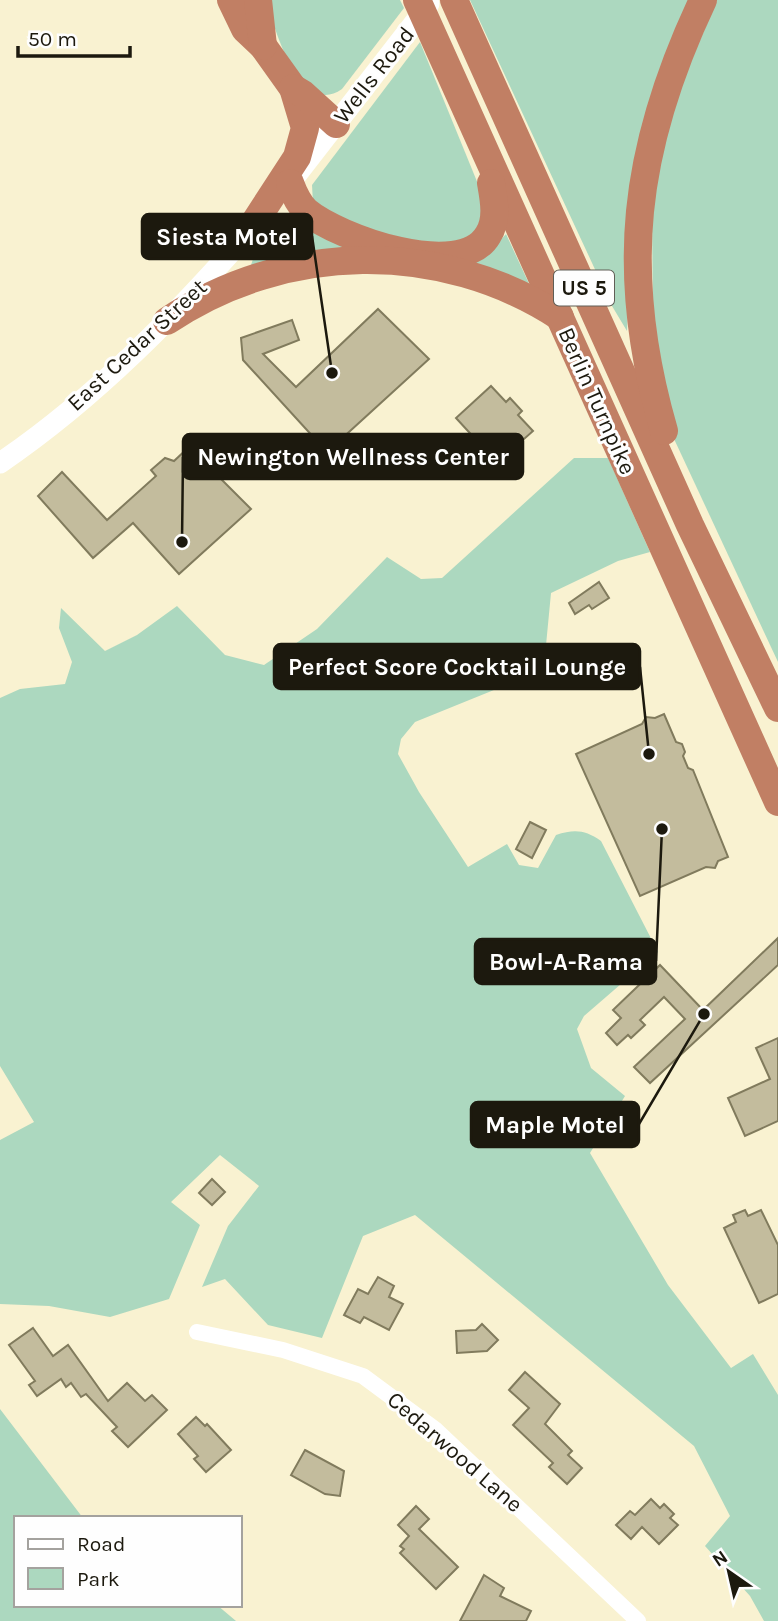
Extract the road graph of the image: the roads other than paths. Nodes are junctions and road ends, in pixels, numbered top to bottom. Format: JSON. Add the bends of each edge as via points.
{"nodes":[{"id":1,"x":231,"y":0,"type":"edge"},
{"id":2,"x":258,"y":0,"type":"edge"},
{"id":3,"x":417,"y":0,"type":"edge"},
{"id":4,"x":704,"y":0,"type":"edge"},
{"id":5,"x":448,"y":1,"type":"edge"},
{"id":6,"x":263,"y":46,"type":"junction"},
{"id":7,"x":293,"y":88,"type":"junction"},
{"id":8,"x":336,"y":124,"type":"junction"},
{"id":9,"x":484,"y":149,"type":"junction"},
{"id":10,"x":316,"y":150,"type":"joint"},
{"id":11,"x":290,"y":183,"type":"junction"},
{"id":12,"x":247,"y":234,"type":"junction"},
{"id":13,"x":426,"y":261,"type":"junction"},
{"id":14,"x":560,"y":317,"type":"junction"},
{"id":15,"x":167,"y":321,"type":"junction"},
{"id":16,"x":0,"y":463,"type":"edge"},
{"id":17,"x":690,"y":525,"type":"junction"},
{"id":18,"x":778,"y":708,"type":"edge"},
{"id":19,"x":778,"y":802,"type":"edge"},
{"id":20,"x":197,"y":1332,"type":"dead end"},
{"id":21,"x":638,"y":1621,"type":"edge"}],
"edges":[{"from":1,"to":6,"type":"highway","via":[[244,29]]},
{"from":2,"to":6,"type":"highway"},
{"from":3,"to":9,"type":"highway","name":"Berlin Turnpike","number":"US 5"},
{"from":4,"to":17,"type":"highway","via":[[659,107],[645,168],[638,234],[646,361]]},
{"from":5,"to":8,"type":"main road","name":"Wells Road"},
{"from":5,"to":17,"type":"highway","name":"Berlin Turnpike","number":"US 5"},
{"from":6,"to":7,"type":"highway"},
{"from":7,"to":8,"type":"highway"},
{"from":7,"to":12,"type":"highway","via":[[304,121],[302,146]]},
{"from":8,"to":10,"type":"main road","name":"Wells Road"},
{"from":9,"to":13,"type":"highway","via":[[495,213],[488,236],[460,256]]},
{"from":9,"to":14,"type":"highway","name":"Berlin Turnpike","number":"US 5"},
{"from":10,"to":11,"type":"main road","name":"East Cedar Street"},
{"from":11,"to":12,"type":"main road","name":"East Cedar Street"},
{"from":11,"to":13,"type":"highway","via":[[305,210],[332,227]]},
{"from":12,"to":15,"type":"main road","name":"East Cedar Street"},
{"from":13,"to":14,"type":"highway","via":[[510,289]]},
{"from":13,"to":15,"type":"highway","via":[[365,258],[296,265],[230,284]]},
{"from":14,"to":19,"type":"highway","name":"Berlin Turnpike","number":"US 5"},
{"from":15,"to":16,"type":"main road","name":"East Cedar Street","via":[[92,391]]},
{"from":17,"to":18,"type":"highway","name":"Berlin Turnpike","number":"US 5"},
{"from":20,"to":21,"type":"street","name":"Cedarwood Lane","via":[[283,1350],[363,1376],[436,1430]]}]}
